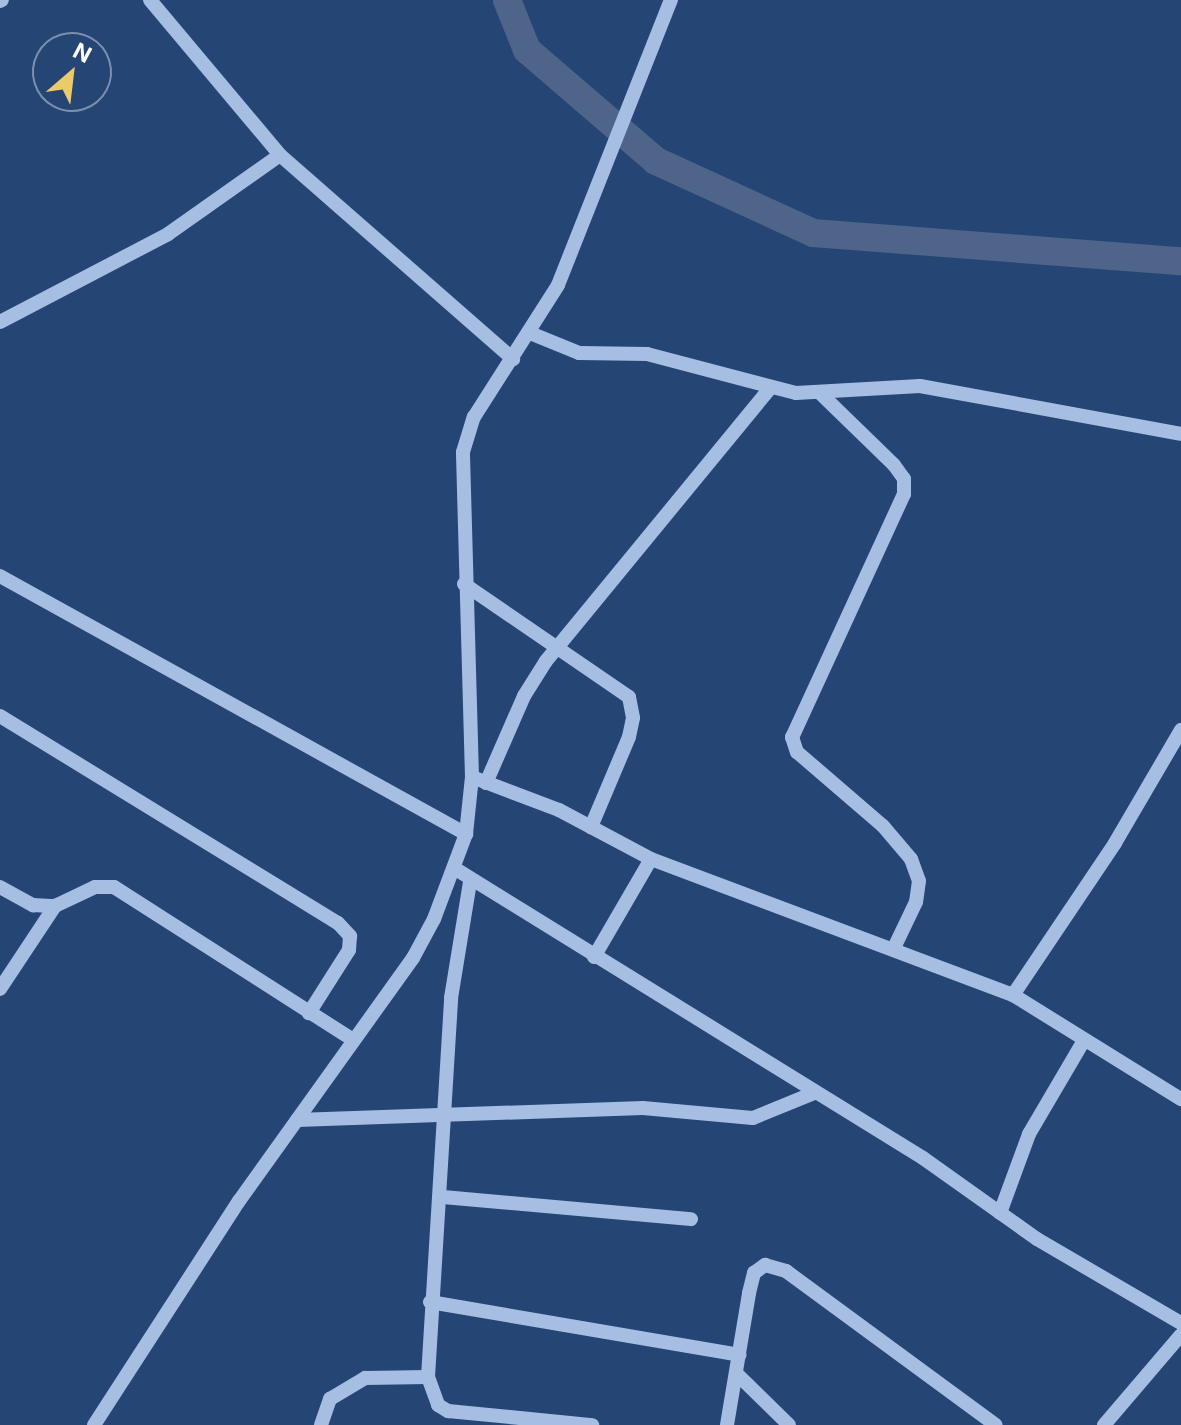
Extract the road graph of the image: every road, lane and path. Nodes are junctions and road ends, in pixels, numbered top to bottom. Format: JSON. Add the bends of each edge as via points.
{"nodes":[{"id":1,"x":150,"y":0,"type":"edge"},
{"id":2,"x":671,"y":0,"type":"edge"},
{"id":3,"x":280,"y":155,"type":"junction"},
{"id":4,"x":0,"y":322,"type":"edge"},
{"id":5,"x":530,"y":333,"type":"junction"},
{"id":6,"x":513,"y":359,"type":"junction"},
{"id":7,"x":770,"y":388,"type":"junction"},
{"id":8,"x":820,"y":393,"type":"junction"},
{"id":9,"x":1181,"y":434,"type":"edge"},
{"id":10,"x":0,"y":576,"type":"edge"},
{"id":11,"x":464,"y":584,"type":"junction"},
{"id":12,"x":558,"y":646,"type":"junction"},
{"id":13,"x":0,"y":716,"type":"edge"},
{"id":14,"x":1181,"y":730,"type":"edge"},
{"id":15,"x":479,"y":780,"type":"junction"},
{"id":16,"x":591,"y":827,"type":"junction"},
{"id":17,"x":466,"y":834,"type":"junction"},
{"id":18,"x":651,"y":859,"type":"junction"},
{"id":19,"x":454,"y":868,"type":"junction"},
{"id":20,"x":470,"y":882,"type":"junction"},
{"id":21,"x":0,"y":887,"type":"edge"},
{"id":22,"x":55,"y":906,"type":"junction"},
{"id":23,"x":894,"y":948,"type":"junction"},
{"id":24,"x":594,"y":957,"type":"junction"},
{"id":25,"x":0,"y":989,"type":"edge"},
{"id":26,"x":1013,"y":995,"type":"junction"},
{"id":27,"x":309,"y":1013,"type":"junction"},
{"id":28,"x":352,"y":1039,"type":"junction"},
{"id":29,"x":1083,"y":1042,"type":"junction"},
{"id":30,"x":814,"y":1093,"type":"junction"},
{"id":31,"x":1181,"y":1099,"type":"edge"},
{"id":32,"x":445,"y":1119,"type":"junction"},
{"id":33,"x":297,"y":1120,"type":"junction"},
{"id":34,"x":443,"y":1197,"type":"junction"},
{"id":35,"x":1000,"y":1213,"type":"junction"},
{"id":36,"x":691,"y":1219,"type":"dead end"},
{"id":37,"x":430,"y":1302,"type":"junction"},
{"id":38,"x":1181,"y":1323,"type":"edge"},
{"id":39,"x":1181,"y":1335,"type":"edge"},
{"id":40,"x":739,"y":1355,"type":"junction"},
{"id":41,"x":739,"y":1376,"type":"junction"},
{"id":42,"x":428,"y":1377,"type":"junction"},
{"id":43,"x":478,"y":1421,"type":"edge"},
{"id":44,"x":320,"y":1423,"type":"edge"},
{"id":45,"x":94,"y":1425,"type":"edge"},
{"id":46,"x":592,"y":1425,"type":"edge"},
{"id":47,"x":727,"y":1425,"type":"edge"},
{"id":48,"x":789,"y":1425,"type":"edge"},
{"id":49,"x":996,"y":1425,"type":"edge"},
{"id":50,"x":1104,"y":1425,"type":"edge"}],
"edges":[{"from":1,"to":3,"type":"street"},
{"from":2,"to":5,"type":"street","via":[[558,285]]},
{"from":3,"to":4,"type":"street","via":[[168,234]]},
{"from":3,"to":6,"type":"street"},
{"from":5,"to":6,"type":"street"},
{"from":5,"to":7,"type":"street","via":[[579,353],[647,354]]},
{"from":6,"to":11,"type":"street","via":[[474,417],[463,452]]},
{"from":7,"to":8,"type":"street"},
{"from":7,"to":12,"type":"street"},
{"from":8,"to":9,"type":"street","via":[[920,386]]},
{"from":8,"to":23,"type":"street","via":[[894,465],[904,479],[904,494],[792,737],[797,752],[883,826],[911,859],[919,881],[916,902]]},
{"from":10,"to":17,"type":"street"},
{"from":11,"to":12,"type":"street"},
{"from":11,"to":15,"type":"street"},
{"from":12,"to":15,"type":"street"},
{"from":12,"to":16,"type":"street","via":[[615,683],[629,697],[633,718]]},
{"from":13,"to":27,"type":"street","via":[[338,923],[350,936],[349,950]]},
{"from":14,"to":26,"type":"street","via":[[1115,843]]},
{"from":15,"to":16,"type":"street"},
{"from":15,"to":17,"type":"street"},
{"from":16,"to":18,"type":"street"},
{"from":17,"to":19,"type":"street"},
{"from":18,"to":23,"type":"street"},
{"from":18,"to":24,"type":"street"},
{"from":19,"to":20,"type":"street"},
{"from":19,"to":28,"type":"street","via":[[413,958]]},
{"from":20,"to":24,"type":"street"},
{"from":20,"to":32,"type":"street","via":[[451,998]]},
{"from":21,"to":22,"type":"street","via":[[33,905]]},
{"from":22,"to":25,"type":"street"},
{"from":22,"to":27,"type":"street","via":[[95,887],[114,887]]},
{"from":23,"to":26,"type":"street"},
{"from":24,"to":30,"type":"street"},
{"from":26,"to":29,"type":"street"},
{"from":27,"to":28,"type":"street"},
{"from":28,"to":33,"type":"street"},
{"from":29,"to":31,"type":"street"},
{"from":29,"to":35,"type":"street","via":[[1029,1134]]},
{"from":30,"to":32,"type":"street","via":[[753,1118],[643,1108]]},
{"from":30,"to":35,"type":"street","via":[[923,1158]]},
{"from":32,"to":33,"type":"street"},
{"from":32,"to":34,"type":"street"},
{"from":33,"to":45,"type":"street"},
{"from":34,"to":36,"type":"street"},
{"from":34,"to":37,"type":"street"},
{"from":35,"to":38,"type":"street","via":[[1120,1291]]},
{"from":37,"to":40,"type":"street"},
{"from":37,"to":42,"type":"street"},
{"from":39,"to":50,"type":"street"},
{"from":40,"to":41,"type":"street"},
{"from":40,"to":49,"type":"street","via":[[754,1273],[765,1265],[775,1266]]},
{"from":41,"to":47,"type":"street"},
{"from":41,"to":48,"type":"street"},
{"from":42,"to":43,"type":"street","via":[[438,1405]]},
{"from":42,"to":44,"type":"street","via":[[365,1378],[330,1399]]},
{"from":43,"to":46,"type":"street"}]}
